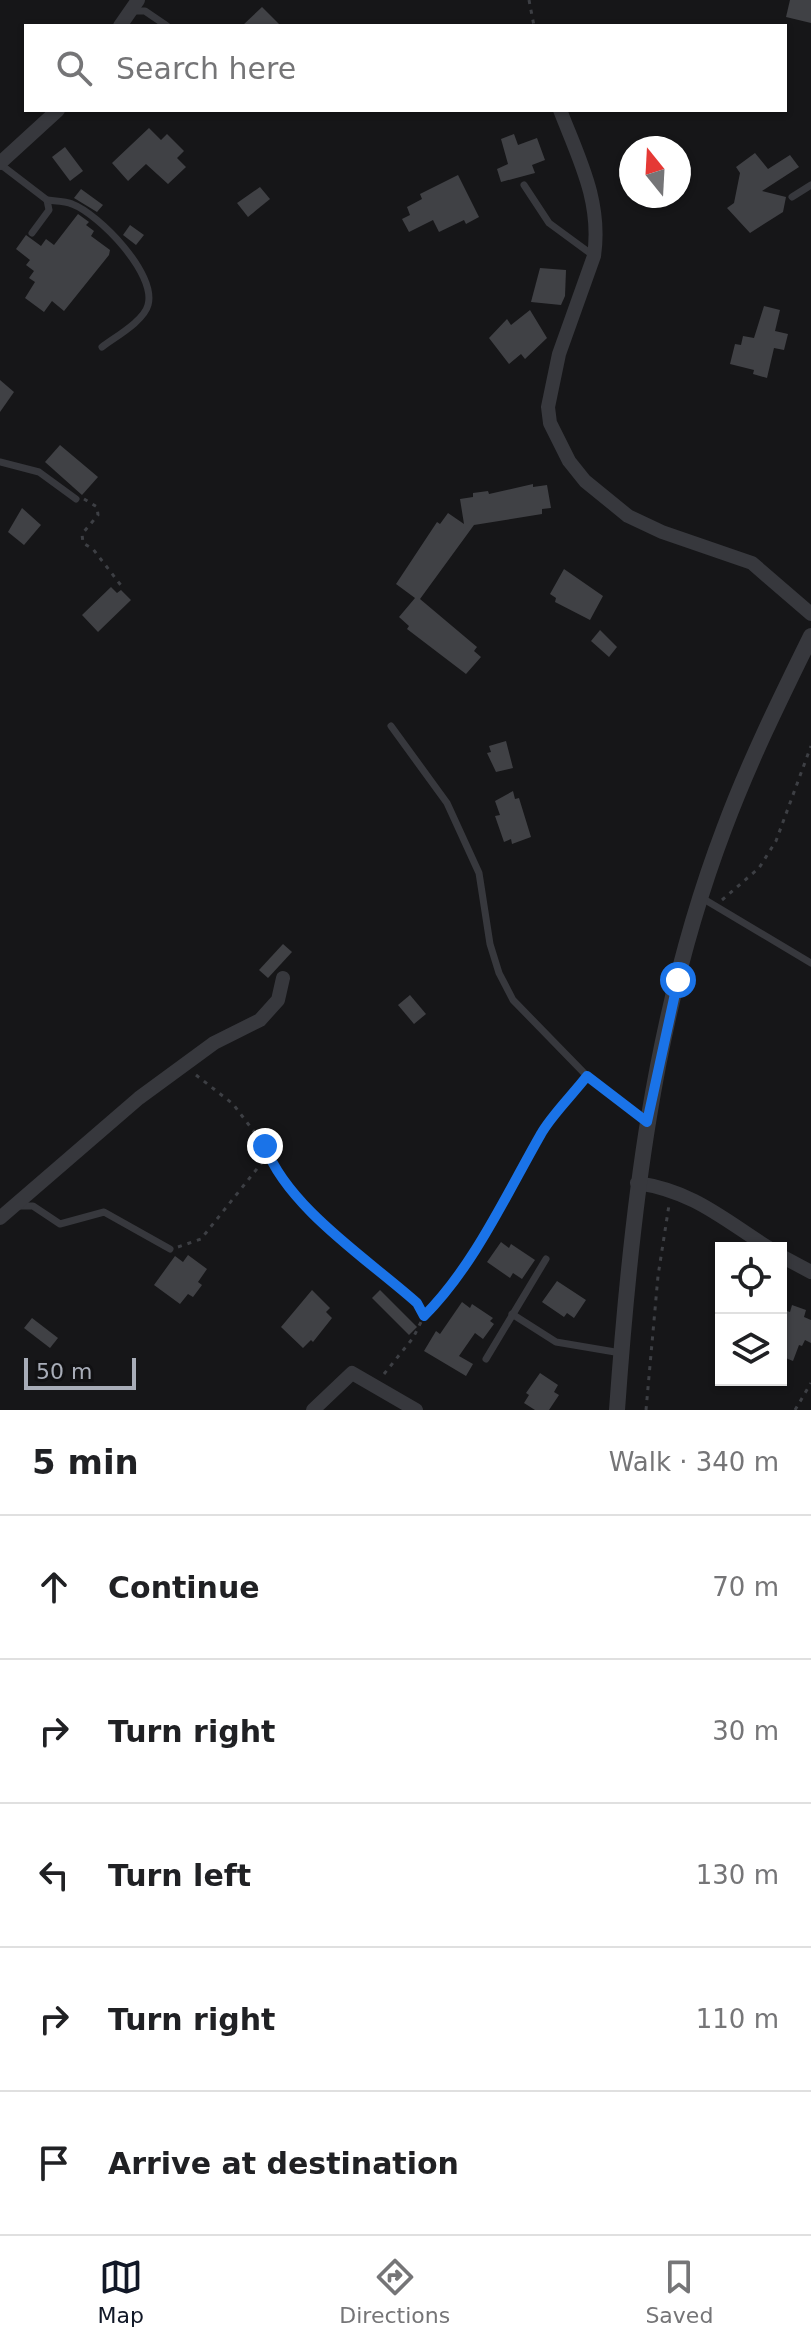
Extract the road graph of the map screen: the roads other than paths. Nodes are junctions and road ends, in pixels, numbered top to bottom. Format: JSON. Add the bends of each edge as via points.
{"nodes":[{"id":1,"x":135,"y":5,"type":"edge"},
{"id":2,"x":121,"y":24,"type":"edge"},
{"id":3,"x":164,"y":24,"type":"edge"},
{"id":4,"x":56,"y":112,"type":"edge"},
{"id":5,"x":561,"y":112,"type":"edge"},
{"id":6,"x":0,"y":164,"type":"edge"},
{"id":7,"x":524,"y":185,"type":"dead end"},
{"id":8,"x":811,"y":185,"type":"edge"},
{"id":9,"x":792,"y":197,"type":"dead end"},
{"id":10,"x":47,"y":200,"type":"junction"},
{"id":11,"x":32,"y":233,"type":"dead end"},
{"id":12,"x":594,"y":256,"type":"junction"},
{"id":13,"x":102,"y":347,"type":"dead end"},
{"id":14,"x":0,"y":462,"type":"edge"},
{"id":15,"x":76,"y":499,"type":"road end"},
{"id":16,"x":811,"y":614,"type":"edge"},
{"id":17,"x":811,"y":636,"type":"edge"},
{"id":18,"x":391,"y":726,"type":"dead end"},
{"id":19,"x":709,"y":901,"type":"junction"},
{"id":20,"x":811,"y":963,"type":"edge"},
{"id":21,"x":283,"y":978,"type":"dead end"},
{"id":22,"x":647,"y":1122,"type":"junction"},
{"id":23,"x":637,"y":1183,"type":"junction"},
{"id":24,"x":6,"y":1213,"type":"edge"},
{"id":25,"x":760,"y":1242,"type":"edge"},
{"id":26,"x":170,"y":1249,"type":"road end"},
{"id":27,"x":546,"y":1259,"type":"dead end"},
{"id":28,"x":787,"y":1259,"type":"edge"},
{"id":29,"x":811,"y":1272,"type":"edge"},
{"id":30,"x":512,"y":1314,"type":"junction"},
{"id":31,"x":621,"y":1353,"type":"junction"},
{"id":32,"x":486,"y":1359,"type":"dead end"},
{"id":33,"x":313,"y":1410,"type":"edge"},
{"id":34,"x":416,"y":1410,"type":"edge"},
{"id":35,"x":617,"y":1410,"type":"edge"}],
"edges":[{"from":1,"to":2,"type":"street"},
{"from":1,"to":3,"type":"lane"},
{"from":4,"to":6,"type":"street"},
{"from":5,"to":12,"type":"street","via":[[597,215]]},
{"from":6,"to":10,"type":"lane"},
{"from":7,"to":12,"type":"lane","via":[[549,223]]},
{"from":8,"to":9,"type":"lane"},
{"from":10,"to":11,"type":"lane","via":[[49,210]]},
{"from":10,"to":13,"type":"lane","via":[[73,204],[119,239],[145,282],[149,296],[144,313]]},
{"from":12,"to":16,"type":"street","via":[[559,354],[548,407],[569,461],[628,516],[752,563]]},
{"from":14,"to":15,"type":"lane","via":[[39,472]]},
{"from":17,"to":19,"type":"street","via":[[723,831]]},
{"from":18,"to":22,"type":"lane","via":[[447,803],[479,873],[490,944],[513,1000],[587,1076]]},
{"from":19,"to":20,"type":"lane"},
{"from":19,"to":22,"type":"street","via":[[667,1020]]},
{"from":21,"to":24,"type":"street","via":[[278,1000],[260,1020],[214,1043],[139,1098]]},
{"from":22,"to":23,"type":"street"},
{"from":23,"to":25,"type":"street","via":[[698,1200]]},
{"from":23,"to":31,"type":"street"},
{"from":24,"to":26,"type":"lane","via":[[33,1206],[60,1224],[104,1212]]},
{"from":27,"to":30,"type":"lane"},
{"from":28,"to":29,"type":"street"},
{"from":30,"to":31,"type":"lane","via":[[556,1342]]},
{"from":30,"to":32,"type":"lane"},
{"from":31,"to":35,"type":"street"},
{"from":33,"to":34,"type":"street","via":[[352,1373]]}]}
